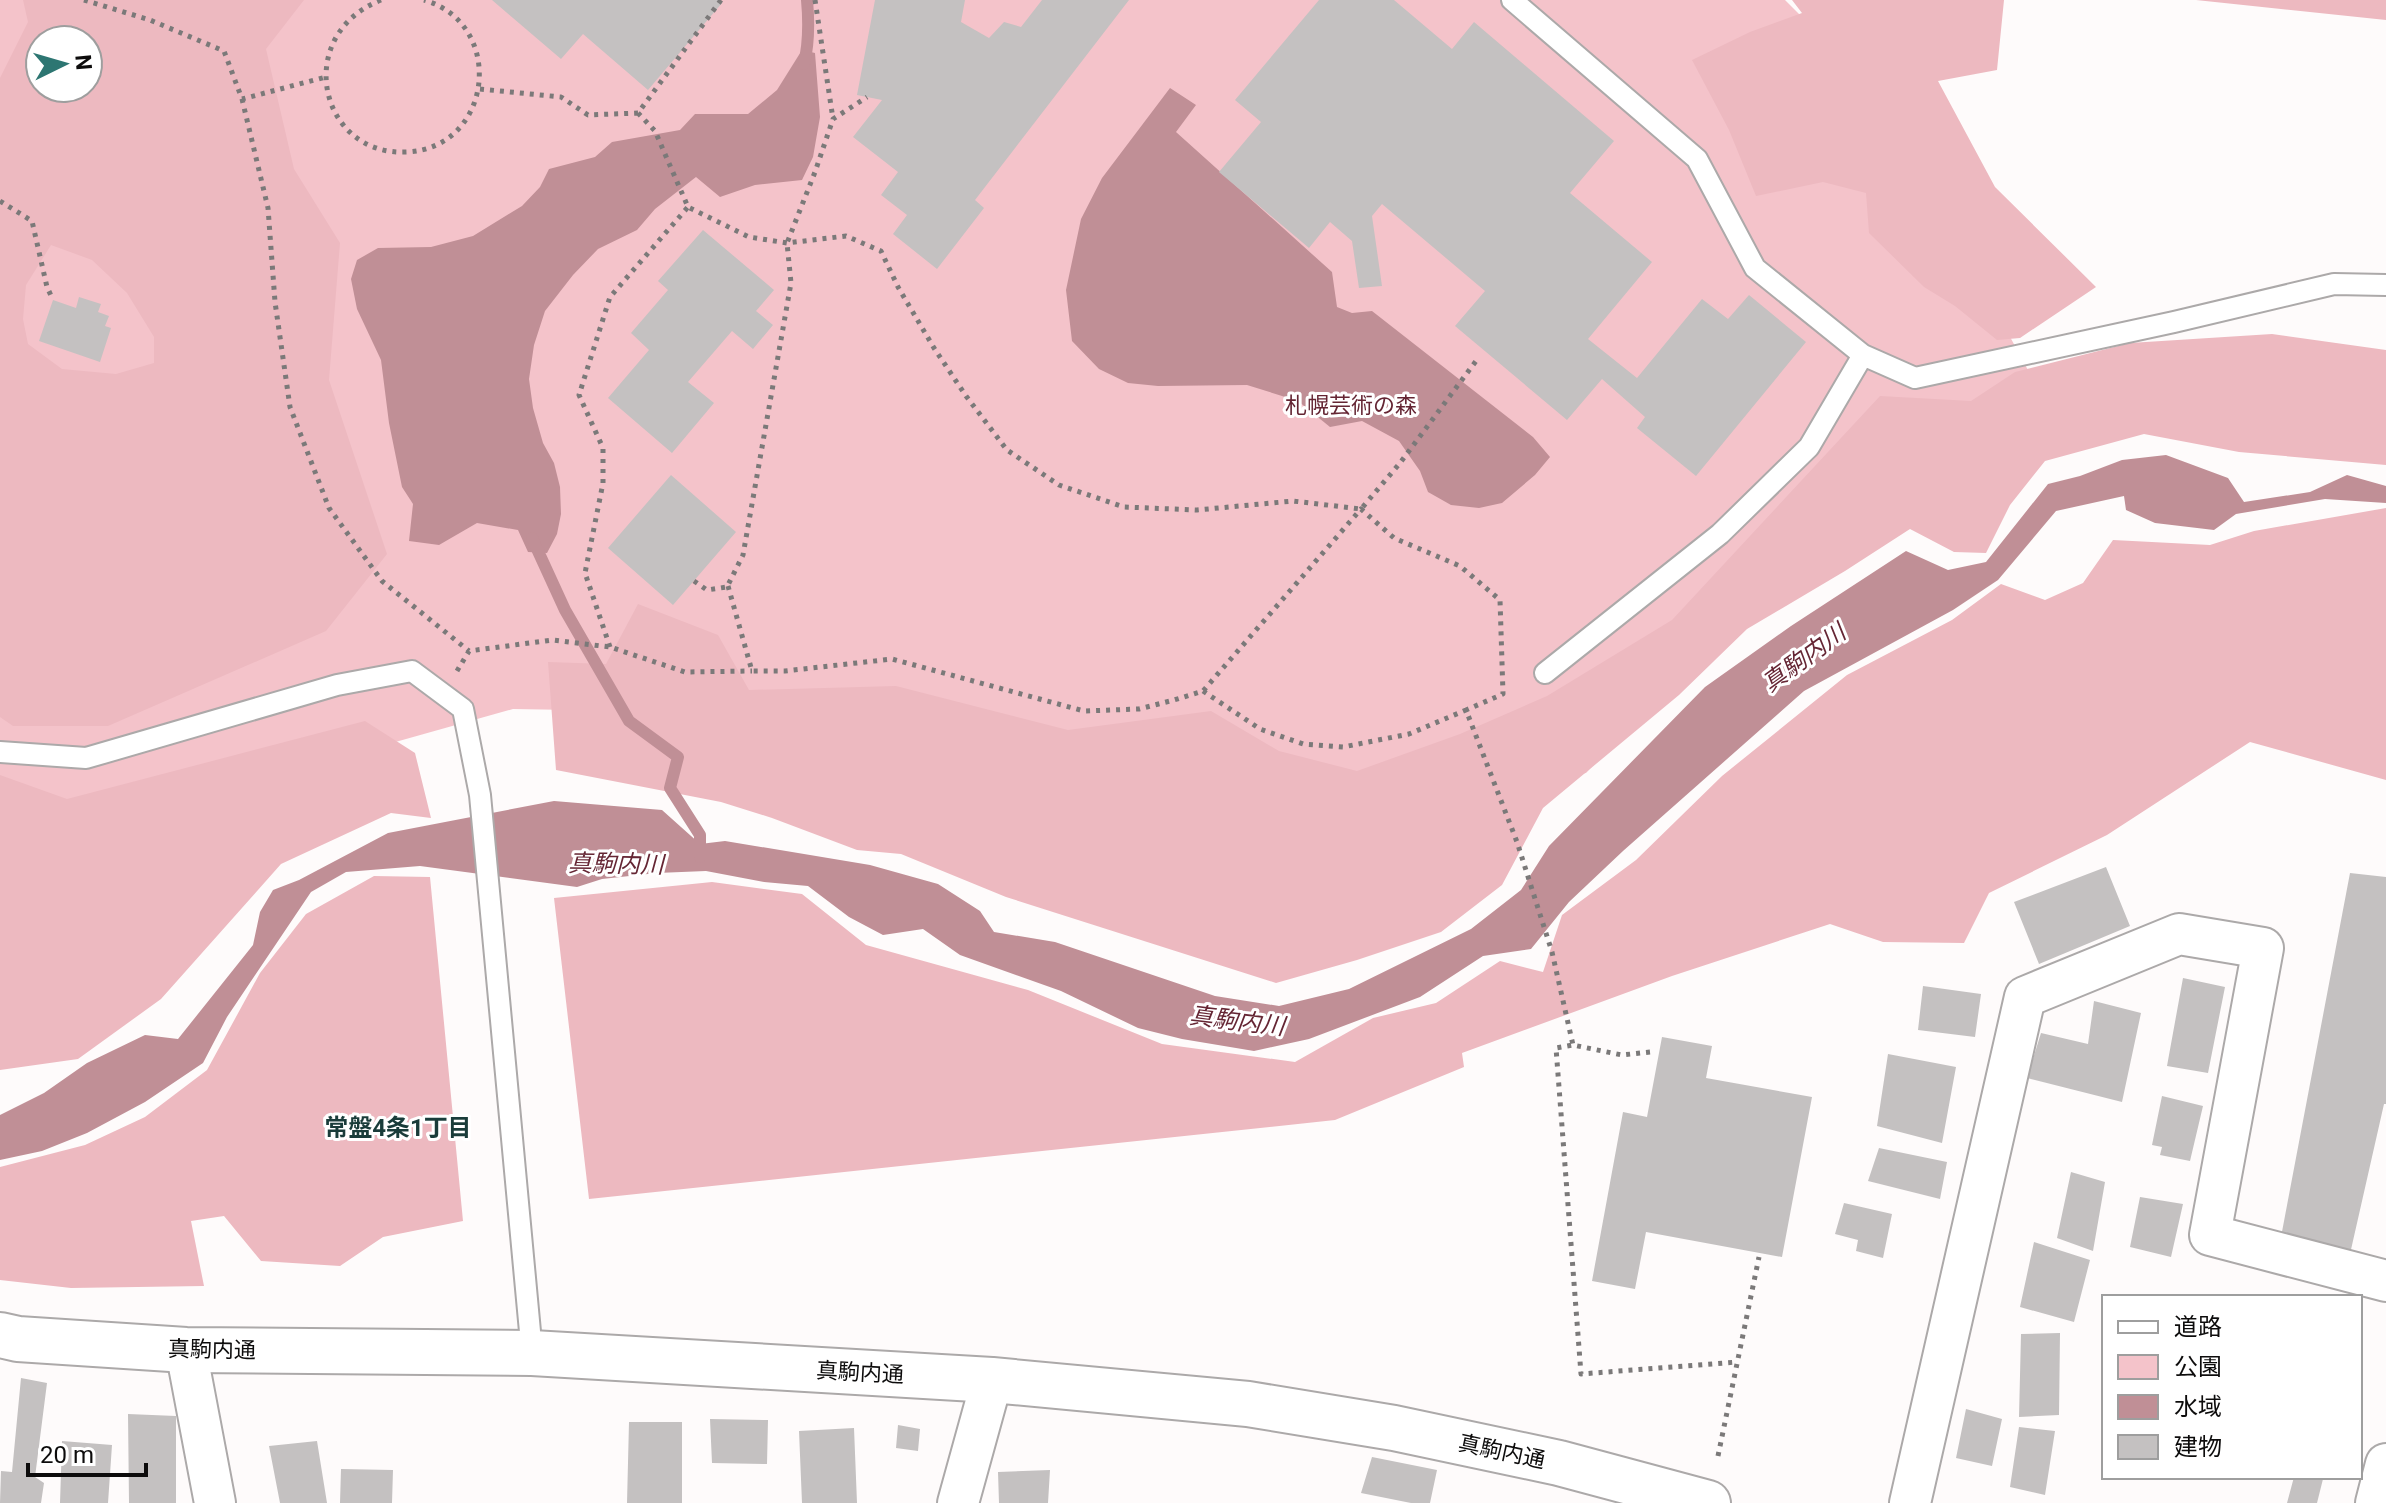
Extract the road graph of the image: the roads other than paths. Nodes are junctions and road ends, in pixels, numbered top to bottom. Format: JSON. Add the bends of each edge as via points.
{"nodes":[{"id":1,"x":1512,"y":0,"type":"edge"},
{"id":2,"x":2386,"y":285,"type":"edge"},
{"id":3,"x":1863,"y":355,"type":"junction"},
{"id":4,"x":1545,"y":673,"type":"dead end"},
{"id":5,"x":0,"y":752,"type":"edge"},
{"id":6,"x":2386,"y":1281,"type":"edge"},
{"id":7,"x":0,"y":1335,"type":"edge"},
{"id":8,"x":186,"y":1350,"type":"junction"},
{"id":9,"x":532,"y":1353,"type":"junction"},
{"id":10,"x":992,"y":1380,"type":"junction"},
{"id":11,"x":2386,"y":1464,"type":"edge"},
{"id":12,"x":1663,"y":1498,"type":"edge"},
{"id":13,"x":215,"y":1503,"type":"edge"},
{"id":14,"x":958,"y":1503,"type":"edge"},
{"id":15,"x":1708,"y":1503,"type":"edge"},
{"id":16,"x":1910,"y":1503,"type":"edge"},
{"id":17,"x":2376,"y":1503,"type":"edge"}],
"edges":[{"from":1,"to":3,"type":"lane","via":[[1697,159],[1755,268]]},
{"from":2,"to":3,"type":"lane","via":[[2334,284],[1915,378]]},
{"from":3,"to":4,"type":"lane","via":[[1809,447],[1720,534]]},
{"from":5,"to":9,"type":"lane","via":[[86,758],[337,685],[412,671],[463,709],[480,795]]},
{"from":6,"to":16,"type":"street","via":[[2210,1235],[2263,948],[2179,934],[2025,997]]},
{"from":7,"to":8,"type":"highway","name":"真駒内通"},
{"from":8,"to":9,"type":"highway","name":"真駒内通"},
{"from":8,"to":13,"type":"street"},
{"from":9,"to":10,"type":"highway","name":"真駒内通"},
{"from":10,"to":12,"type":"highway","name":"真駒内通","via":[[1248,1404],[1394,1428],[1559,1463]]},
{"from":10,"to":14,"type":"street"},
{"from":11,"to":17,"type":"street"},
{"from":12,"to":15,"type":"highway","name":"真駒内通"}]}
